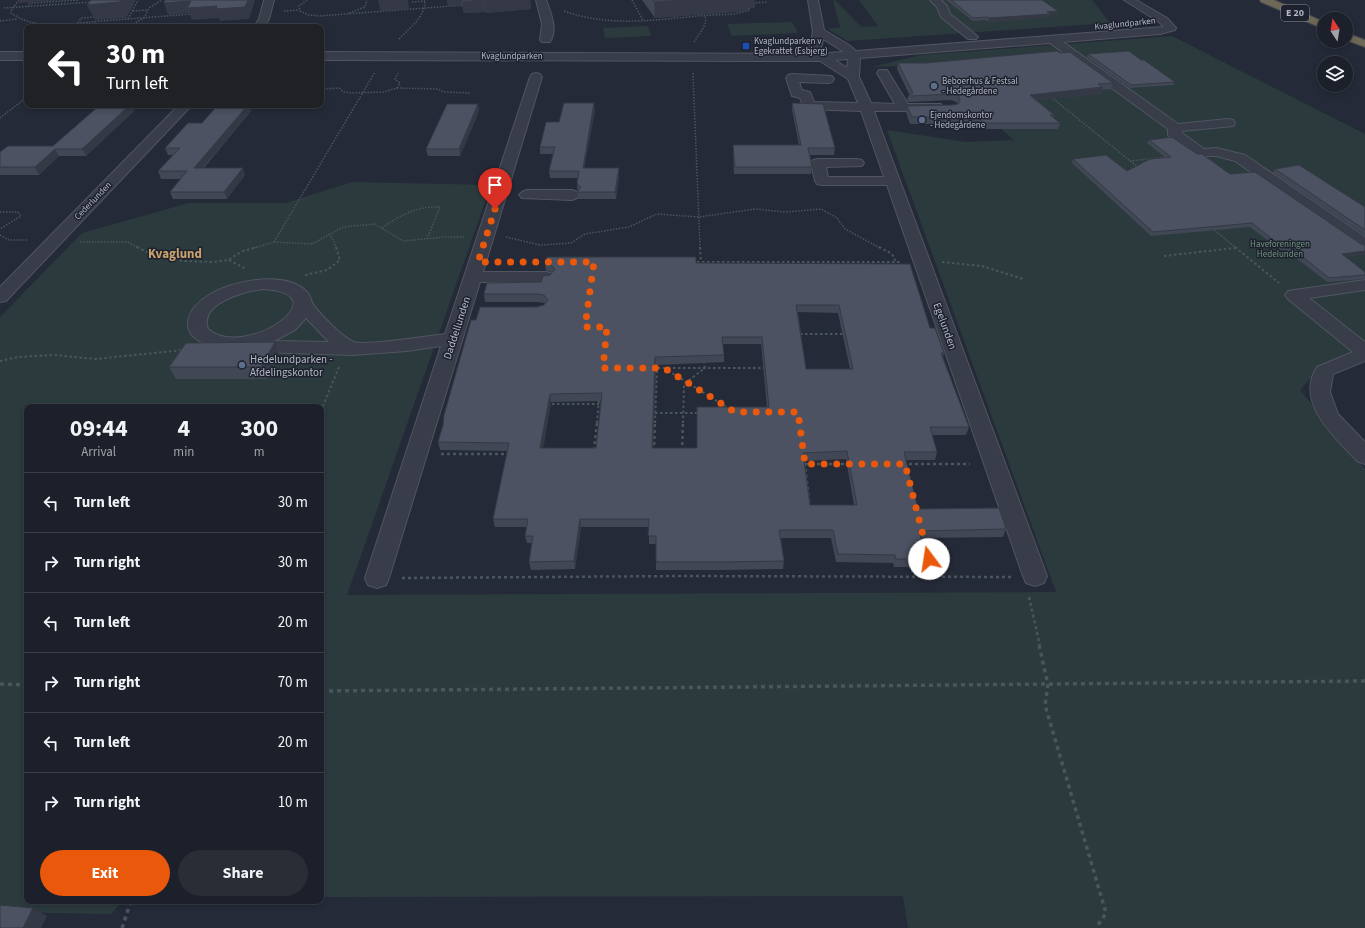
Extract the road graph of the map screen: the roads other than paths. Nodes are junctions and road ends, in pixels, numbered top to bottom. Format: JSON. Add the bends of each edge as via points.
{"nodes":[{"id":1,"x":269,"y":0,"type":"edge"},
{"id":2,"x":813,"y":0,"type":"edge"},
{"id":3,"x":935,"y":0,"type":"edge"},
{"id":4,"x":1129,"y":0,"type":"edge"},
{"id":5,"x":1265,"y":0,"type":"edge"},
{"id":6,"x":1284,"y":0,"type":"edge"},
{"id":7,"x":543,"y":5,"type":"edge"},
{"id":8,"x":1317,"y":14,"type":"edge"},
{"id":9,"x":1163,"y":20,"type":"junction"},
{"id":10,"x":1317,"y":23,"type":"edge"},
{"id":11,"x":261,"y":24,"type":"edge"},
{"id":12,"x":1353,"y":30,"type":"edge"},
{"id":13,"x":819,"y":32,"type":"junction"},
{"id":14,"x":1365,"y":35,"type":"edge"},
{"id":15,"x":972,"y":37,"type":"junction"},
{"id":16,"x":1353,"y":39,"type":"edge"},
{"id":17,"x":546,"y":40,"type":"junction"},
{"id":18,"x":1053,"y":40,"type":"junction"},
{"id":19,"x":1365,"y":44,"type":"edge"},
{"id":20,"x":845,"y":47,"type":"junction"},
{"id":21,"x":815,"y":49,"type":"junction"},
{"id":22,"x":0,"y":56,"type":"edge"},
{"id":23,"x":24,"y":56,"type":"edge"},
{"id":24,"x":324,"y":56,"type":"edge"},
{"id":25,"x":521,"y":56,"type":"junction"},
{"id":26,"x":558,"y":56,"type":"junction"},
{"id":27,"x":702,"y":56,"type":"junction"},
{"id":28,"x":854,"y":56,"type":"junction"},
{"id":29,"x":823,"y":58,"type":"junction"},
{"id":30,"x":883,"y":73,"type":"dead end"},
{"id":31,"x":853,"y":76,"type":"junction"},
{"id":32,"x":536,"y":77,"type":"junction"},
{"id":33,"x":828,"y":78,"type":"dead end"},
{"id":34,"x":796,"y":92,"type":"junction"},
{"id":35,"x":817,"y":93,"type":"dead end"},
{"id":36,"x":866,"y":106,"type":"junction"},
{"id":37,"x":951,"y":106,"type":"edge"},
{"id":38,"x":183,"y":108,"type":"edge"},
{"id":39,"x":904,"y":108,"type":"junction"},
{"id":40,"x":1228,"y":123,"type":"dead end"},
{"id":41,"x":1175,"y":128,"type":"junction"},
{"id":42,"x":857,"y":163,"type":"dead end"},
{"id":43,"x":893,"y":181,"type":"junction"},
{"id":44,"x":527,"y":195,"type":"dead end"},
{"id":45,"x":572,"y":195,"type":"dead end"},
{"id":46,"x":1365,"y":244,"type":"edge"},
{"id":47,"x":473,"y":277,"type":"junction"},
{"id":48,"x":545,"y":277,"type":"edge"},
{"id":49,"x":1365,"y":285,"type":"edge"},
{"id":50,"x":0,"y":297,"type":"edge"},
{"id":51,"x":303,"y":305,"type":"junction"},
{"id":52,"x":453,"y":339,"type":"junction"},
{"id":53,"x":252,"y":341,"type":"junction"},
{"id":54,"x":352,"y":348,"type":"junction"},
{"id":55,"x":1365,"y":353,"type":"edge"},
{"id":56,"x":1365,"y":456,"type":"edge"},
{"id":57,"x":378,"y":578,"type":"road end"},
{"id":58,"x":1031,"y":583,"type":"road end"}],
"edges":[{"from":1,"to":11,"type":"street"},
{"from":2,"to":13,"type":"street"},
{"from":3,"to":15,"type":"street","via":[[942,6],[945,15]]},
{"from":4,"to":9,"type":"street"},
{"from":5,"to":10,"type":"highway","number":"E 20"},
{"from":6,"to":8,"type":"highway","number":"E 20"},
{"from":7,"to":17,"type":"street","via":[[549,29]]},
{"from":9,"to":15,"type":"street","name":"Kvaglundparken"},
{"from":9,"to":18,"type":"street","name":"Kvaglundparken","via":[[1171,28]]},
{"from":12,"to":14,"type":"highway"},
{"from":13,"to":20,"type":"street"},
{"from":13,"to":21,"type":"street"},
{"from":15,"to":20,"type":"street","name":"Kvaglundparken"},
{"from":16,"to":19,"type":"highway"},
{"from":17,"to":25,"type":"street"},
{"from":17,"to":26,"type":"street"},
{"from":18,"to":28,"type":"street","name":"Kvaglundparken"},
{"from":18,"to":41,"type":"street"},
{"from":20,"to":21,"type":"street","name":"Kvaglundparken"},
{"from":20,"to":28,"type":"street"},
{"from":21,"to":27,"type":"street","name":"Kvaglundparken","via":[[742,51]]},
{"from":21,"to":29,"type":"street"},
{"from":22,"to":23,"type":"street"},
{"from":24,"to":25,"type":"street","name":"Kvaglundparken"},
{"from":25,"to":26,"type":"street","name":"Kvaglundparken"},
{"from":25,"to":32,"type":"street"},
{"from":26,"to":27,"type":"street","name":"Kvaglundparken"},
{"from":26,"to":32,"type":"street","name":"Daddellunden"},
{"from":27,"to":29,"type":"street","name":"Kvaglundparken"},
{"from":28,"to":29,"type":"street","name":"Kvaglundparken"},
{"from":28,"to":31,"type":"street","name":"Egelunden"},
{"from":29,"to":31,"type":"street"},
{"from":30,"to":39,"type":"street"},
{"from":31,"to":36,"type":"street","name":"Egelunden"},
{"from":32,"to":47,"type":"street","name":"Daddellunden"},
{"from":33,"to":34,"type":"street","via":[[792,78]]},
{"from":34,"to":35,"type":"street"},
{"from":34,"to":36,"type":"street","via":[[806,96],[809,106]]},
{"from":36,"to":39,"type":"street"},
{"from":36,"to":43,"type":"street","name":"Egelunden"},
{"from":37,"to":39,"type":"street"},
{"from":38,"to":50,"type":"street","name":"Cederlunden"},
{"from":40,"to":41,"type":"street"},
{"from":41,"to":46,"type":"street","via":[[1175,134],[1201,154],[1216,152],[1240,158]]},
{"from":42,"to":43,"type":"street","via":[[818,163],[822,181]]},
{"from":43,"to":58,"type":"street","name":"Egelunden","via":[[994,464]]},
{"from":44,"to":45,"type":"street"},
{"from":47,"to":48,"type":"street"},
{"from":47,"to":52,"type":"street","name":"Daddellunden","via":[[471,308]]},
{"from":49,"to":55,"type":"street","via":[[1294,295]]},
{"from":51,"to":53,"type":"street","via":[[301,312],[288,326]]},
{"from":51,"to":53,"type":"street","via":[[303,299],[293,289],[262,284],[223,294],[204,308],[198,316],[198,330],[204,336],[225,342]]},
{"from":51,"to":54,"type":"street","via":[[335,338]]},
{"from":52,"to":54,"type":"street"},
{"from":52,"to":57,"type":"street","name":"Daddellunden"},
{"from":53,"to":54,"type":"street","via":[[260,346]]},
{"from":55,"to":56,"type":"street","via":[[1324,371],[1320,392],[1329,417]]}]}
